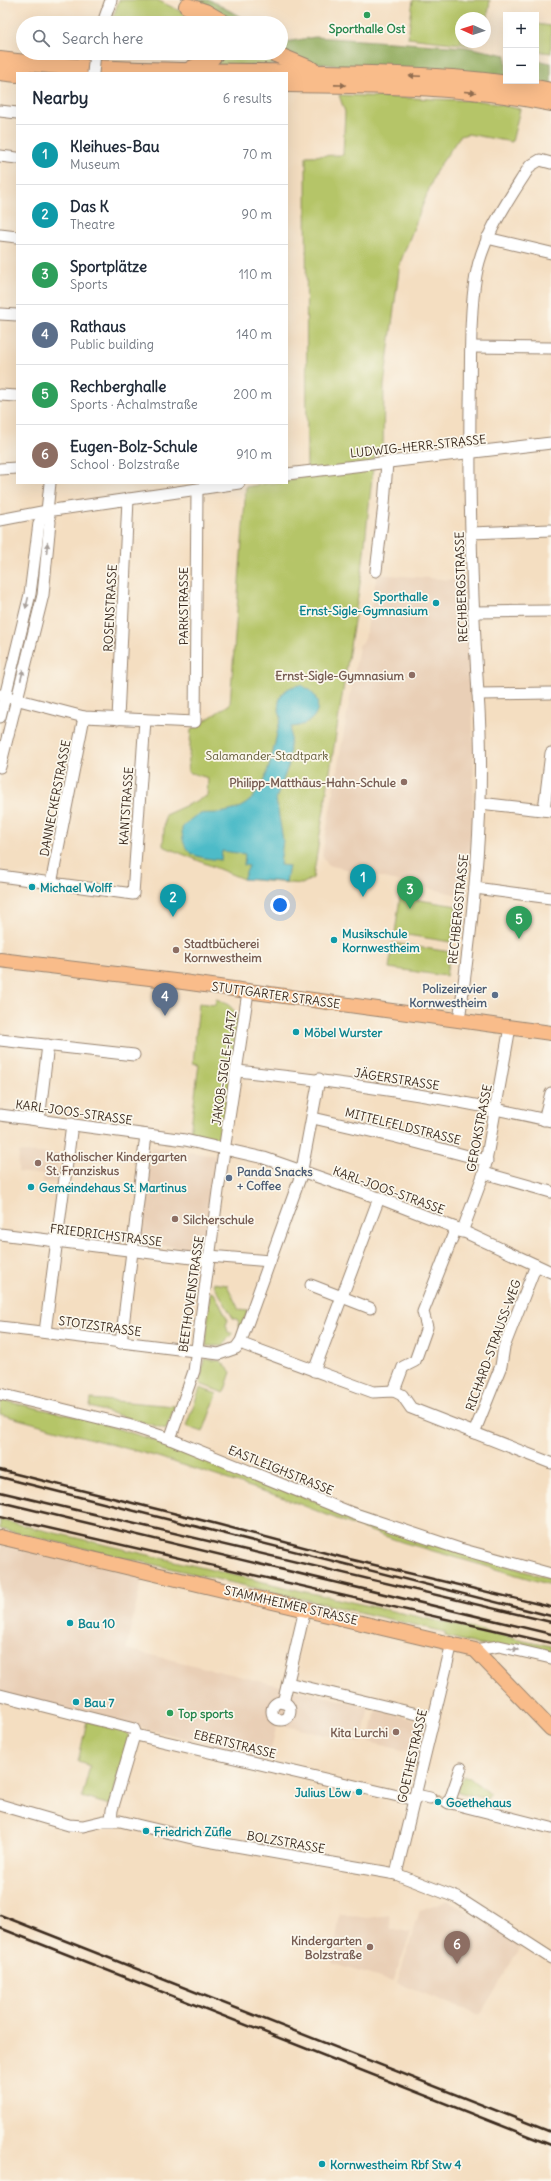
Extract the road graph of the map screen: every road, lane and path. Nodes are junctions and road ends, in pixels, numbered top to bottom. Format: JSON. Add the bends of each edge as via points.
{"nodes":[{"id":1,"x":111,"y":0,"type":"edge"},
{"id":2,"x":182,"y":3,"type":"edge"},
{"id":3,"x":105,"y":16,"type":"edge"},
{"id":4,"x":200,"y":16,"type":"edge"},
{"id":5,"x":212,"y":16,"type":"edge"},
{"id":6,"x":0,"y":60,"type":"edge"},
{"id":7,"x":94,"y":60,"type":"edge"},
{"id":8,"x":211,"y":60,"type":"edge"},
{"id":9,"x":286,"y":60,"type":"edge"},
{"id":10,"x":182,"y":71,"type":"junction"},
{"id":11,"x":0,"y":72,"type":"edge"},
{"id":12,"x":93,"y":72,"type":"edge"},
{"id":13,"x":201,"y":72,"type":"edge"},
{"id":14,"x":16,"y":74,"type":"edge"},
{"id":15,"x":288,"y":76,"type":"edge"},
{"id":16,"x":318,"y":78,"type":"junction"},
{"id":17,"x":288,"y":84,"type":"edge"},
{"id":18,"x":551,"y":91,"type":"edge"},
{"id":19,"x":288,"y":95,"type":"edge"},
{"id":20,"x":551,"y":103,"type":"edge"},
{"id":21,"x":0,"y":111,"type":"edge"},
{"id":22,"x":16,"y":113,"type":"edge"},
{"id":23,"x":0,"y":156,"type":"edge"},
{"id":24,"x":16,"y":158,"type":"edge"},
{"id":25,"x":551,"y":163,"type":"edge"},
{"id":26,"x":0,"y":235,"type":"edge"},
{"id":27,"x":16,"y":236,"type":"edge"},
{"id":28,"x":487,"y":238,"type":"junction"},
{"id":29,"x":551,"y":253,"type":"edge"},
{"id":30,"x":0,"y":314,"type":"edge"},
{"id":31,"x":16,"y":315,"type":"edge"},
{"id":32,"x":471,"y":347,"type":"junction"},
{"id":33,"x":551,"y":348,"type":"edge"},
{"id":34,"x":0,"y":395,"type":"edge"},
{"id":35,"x":16,"y":396,"type":"edge"},
{"id":36,"x":551,"y":443,"type":"edge"},
{"id":37,"x":470,"y":453,"type":"junction"},
{"id":38,"x":387,"y":462,"type":"junction"},
{"id":39,"x":16,"y":468,"type":"edge"},
{"id":40,"x":0,"y":469,"type":"edge"},
{"id":41,"x":288,"y":474,"type":"edge"},
{"id":42,"x":50,"y":484,"type":"edge"},
{"id":43,"x":233,"y":484,"type":"edge"},
{"id":44,"x":197,"y":490,"type":"junction"},
{"id":45,"x":128,"y":499,"type":"junction"},
{"id":46,"x":47,"y":511,"type":"junction"},
{"id":47,"x":0,"y":520,"type":"edge"},
{"id":48,"x":551,"y":530,"type":"edge"},
{"id":49,"x":472,"y":533,"type":"junction"},
{"id":50,"x":376,"y":571,"type":"dead end"},
{"id":51,"x":551,"y":611,"type":"edge"},
{"id":52,"x":474,"y":612,"type":"junction"},
{"id":53,"x":551,"y":693,"type":"edge"},
{"id":54,"x":478,"y":694,"type":"junction"},
{"id":55,"x":2,"y":696,"type":"edge"},
{"id":56,"x":17,"y":699,"type":"junction"},
{"id":57,"x":0,"y":717,"type":"edge"},
{"id":58,"x":84,"y":717,"type":"junction"},
{"id":59,"x":118,"y":719,"type":"junction"},
{"id":60,"x":145,"y":720,"type":"junction"},
{"id":61,"x":551,"y":753,"type":"edge"},
{"id":62,"x":0,"y":767,"type":"edge"},
{"id":63,"x":480,"y":803,"type":"junction"},
{"id":64,"x":548,"y":811,"type":"edge"},
{"id":65,"x":0,"y":876,"type":"edge"},
{"id":66,"x":51,"y":884,"type":"junction"},
{"id":67,"x":475,"y":888,"type":"junction"},
{"id":68,"x":551,"y":898,"type":"edge"},
{"id":69,"x":0,"y":960,"type":"edge"},
{"id":70,"x":248,"y":992,"type":"junction"},
{"id":71,"x":459,"y":1020,"type":"junction"},
{"id":72,"x":510,"y":1027,"type":"junction"},
{"id":73,"x":551,"y":1033,"type":"edge"},
{"id":74,"x":0,"y":1040,"type":"edge"},
{"id":75,"x":48,"y":1045,"type":"junction"},
{"id":76,"x":134,"y":1055,"type":"dead end"},
{"id":77,"x":237,"y":1071,"type":"junction"},
{"id":78,"x":318,"y":1079,"type":"junction"},
{"id":79,"x":551,"y":1093,"type":"edge"},
{"id":80,"x":497,"y":1108,"type":"junction"},
{"id":81,"x":0,"y":1115,"type":"edge"},
{"id":82,"x":313,"y":1118,"type":"junction"},
{"id":83,"x":39,"y":1120,"type":"junction"},
{"id":84,"x":548,"y":1120,"type":"edge"},
{"id":85,"x":72,"y":1124,"type":"junction"},
{"id":86,"x":146,"y":1135,"type":"junction"},
{"id":87,"x":226,"y":1149,"type":"junction"},
{"id":88,"x":487,"y":1161,"type":"junction"},
{"id":89,"x":302,"y":1172,"type":"junction"},
{"id":90,"x":484,"y":1172,"type":"junction"},
{"id":91,"x":551,"y":1192,"type":"edge"},
{"id":92,"x":378,"y":1198,"type":"junction"},
{"id":93,"x":459,"y":1230,"type":"junction"},
{"id":94,"x":0,"y":1234,"type":"edge"},
{"id":95,"x":56,"y":1242,"type":"junction"},
{"id":96,"x":132,"y":1252,"type":"junction"},
{"id":97,"x":209,"y":1258,"type":"junction"},
{"id":98,"x":270,"y":1262,"type":"junction"},
{"id":99,"x":536,"y":1265,"type":"junction"},
{"id":100,"x":551,"y":1272,"type":"edge"},
{"id":101,"x":311,"y":1285,"type":"dead end"},
{"id":102,"x":342,"y":1298,"type":"junction"},
{"id":103,"x":370,"y":1308,"type":"dead end"},
{"id":104,"x":0,"y":1327,"type":"edge"},
{"id":105,"x":45,"y":1332,"type":"junction"},
{"id":106,"x":121,"y":1343,"type":"junction"},
{"id":107,"x":245,"y":1345,"type":"dead end"},
{"id":108,"x":196,"y":1351,"type":"junction"},
{"id":109,"x":314,"y":1371,"type":"junction"},
{"id":110,"x":394,"y":1391,"type":"junction"},
{"id":111,"x":0,"y":1394,"type":"edge"},
{"id":112,"x":474,"y":1433,"type":"junction"},
{"id":113,"x":170,"y":1439,"type":"junction"},
{"id":114,"x":551,"y":1463,"type":"edge"},
{"id":115,"x":0,"y":1537,"type":"edge"},
{"id":116,"x":551,"y":1574,"type":"edge"},
{"id":117,"x":306,"y":1609,"type":"junction"},
{"id":118,"x":452,"y":1643,"type":"junction"},
{"id":119,"x":475,"y":1650,"type":"junction"},
{"id":120,"x":551,"y":1658,"type":"edge"},
{"id":121,"x":288,"y":1683,"type":"junction"},
{"id":122,"x":0,"y":1696,"type":"edge"},
{"id":123,"x":283,"y":1703,"type":"dead end"},
{"id":124,"x":434,"y":1718,"type":"junction"},
{"id":125,"x":551,"y":1728,"type":"edge"},
{"id":126,"x":136,"y":1735,"type":"junction"},
{"id":127,"x":461,"y":1768,"type":"dead end"},
{"id":128,"x":415,"y":1798,"type":"junction"},
{"id":129,"x":430,"y":1798,"type":"tunnel mouth"},
{"id":130,"x":0,"y":1805,"type":"edge"},
{"id":131,"x":111,"y":1820,"type":"junction"},
{"id":132,"x":551,"y":1828,"type":"edge"},
{"id":133,"x":396,"y":1874,"type":"junction"},
{"id":134,"x":551,"y":1958,"type":"edge"}],
"edges":[{"from":1,"to":3,"type":"street"},
{"from":2,"to":4,"type":"highway"},
{"from":2,"to":5,"type":"highway"},
{"from":6,"to":10,"type":"highway","via":[[72,67]]},
{"from":7,"to":12,"type":"street","bridge":true},
{"from":8,"to":10,"type":"highway"},
{"from":9,"to":16,"type":"highway"},
{"from":10,"to":13,"type":"highway"},
{"from":11,"to":14,"type":"highway"},
{"from":15,"to":16,"type":"highway"},
{"from":16,"to":17,"type":"highway"},
{"from":18,"to":16,"type":"highway","one_way":true,"via":[[439,77]]},
{"from":16,"to":19,"type":"highway"},
{"from":16,"to":20,"type":"highway","one_way":true,"via":[[491,94]]},
{"from":21,"to":22,"type":"street"},
{"from":23,"to":24,"type":"street"},
{"from":25,"to":28,"type":"street","name":"RECHBERGSTRASSE","via":[[540,160],[530,166]]},
{"from":26,"to":27,"type":"street"},
{"from":28,"to":29,"type":"street"},
{"from":28,"to":32,"type":"street","name":"RECHBERGSTRASSE","via":[[476,274]]},
{"from":30,"to":31,"type":"street"},
{"from":32,"to":33,"type":"street"},
{"from":32,"to":37,"type":"street","name":"RECHBERGSTRASSE"},
{"from":34,"to":35,"type":"street"},
{"from":36,"to":37,"type":"street","name":"LUDWIG-HERR-STRASSE"},
{"from":37,"to":38,"type":"street","name":"LUDWIG-HERR-STRASSE"},
{"from":37,"to":49,"type":"street","name":"RECHBERGSTRASSE"},
{"from":38,"to":41,"type":"street","name":"LUDWIG-HERR-STRASSE"},
{"from":38,"to":50,"type":"street"},
{"from":39,"to":40,"type":"street"},
{"from":42,"to":46,"type":"street"},
{"from":43,"to":44,"type":"street"},
{"from":44,"to":45,"type":"street"},
{"from":44,"to":60,"type":"street","name":"PARKSTRASSE","via":[[195,722]]},
{"from":45,"to":46,"type":"street"},
{"from":45,"to":59,"type":"street","name":"ROSENSTRASSE"},
{"from":46,"to":47,"type":"street"},
{"from":46,"to":55,"type":"street","one_way":true,"via":[[40,524],[30,594]]},
{"from":56,"to":46,"type":"street","one_way":true,"via":[[43,595],[50,522]]},
{"from":48,"to":49,"type":"street"},
{"from":49,"to":52,"type":"street","name":"RECHBERGSTRASSE"},
{"from":51,"to":52,"type":"street"},
{"from":52,"to":54,"type":"street","name":"RECHBERGSTRASSE"},
{"from":53,"to":54,"type":"street"},
{"from":54,"to":63,"type":"street","name":"RECHBERGSTRASSE"},
{"from":55,"to":56,"type":"street"},
{"from":55,"to":57,"type":"street"},
{"from":56,"to":58,"type":"street"},
{"from":56,"to":62,"type":"street"},
{"from":58,"to":59,"type":"street"},
{"from":58,"to":66,"type":"street","name":"DANNECKERSTRASSE"},
{"from":59,"to":60,"type":"street"},
{"from":60,"to":66,"type":"street","name":"KANTSTRASSE","via":[[133,894]]},
{"from":61,"to":64,"type":"street"},
{"from":63,"to":64,"type":"street"},
{"from":63,"to":67,"type":"street","name":"RECHBERGSTRASSE"},
{"from":65,"to":66,"type":"street"},
{"from":67,"to":68,"type":"street"},
{"from":67,"to":71,"type":"street","name":"RECHBERGSTRASSE"},
{"from":69,"to":70,"type":"main road","name":"STUTTGARTER STRASSE"},
{"from":70,"to":71,"type":"main road","name":"STUTTGARTER STRASSE"},
{"from":70,"to":77,"type":"street","name":"JAKOB-SIGLE-PLATZ"},
{"from":71,"to":72,"type":"main road","name":"STUTTGARTER STRASSE"},
{"from":72,"to":73,"type":"main road","name":"STUTTGARTER STRASSE"},
{"from":72,"to":80,"type":"street","name":"GEROKSTRASSE"},
{"from":74,"to":75,"type":"street"},
{"from":75,"to":76,"type":"street"},
{"from":75,"to":83,"type":"street"},
{"from":77,"to":78,"type":"street","name":"JÄGERSTRASSE"},
{"from":77,"to":87,"type":"street","name":"JAKOB-SIGLE-PLATZ"},
{"from":78,"to":80,"type":"street","name":"JÄGERSTRASSE"},
{"from":78,"to":82,"type":"street","name":"STOTZSTRASSE"},
{"from":79,"to":84,"type":"street"},
{"from":80,"to":84,"type":"street","name":"JÄGERSTRASSE"},
{"from":80,"to":88,"type":"street","name":"GEROKSTRASSE"},
{"from":81,"to":83,"type":"street","name":"KARL-JOOS-STRASSE"},
{"from":82,"to":88,"type":"street","name":"MITTELFELDSTRASSE"},
{"from":82,"to":89,"type":"street","name":"STOTZSTRASSE"},
{"from":83,"to":85,"type":"street","name":"KARL-JOOS-STRASSE"},
{"from":85,"to":86,"type":"street","name":"KARL-JOOS-STRASSE"},
{"from":85,"to":95,"type":"street"},
{"from":86,"to":87,"type":"street","name":"KARL-JOOS-STRASSE"},
{"from":86,"to":96,"type":"street"},
{"from":87,"to":89,"type":"street","name":"KARL-JOOS-STRASSE","via":[[264,1158]]},
{"from":87,"to":97,"type":"street","name":"BEETHOVENSTRASSE"},
{"from":88,"to":90,"type":"street","name":"GEROKSTRASSE"},
{"from":89,"to":92,"type":"street","name":"KARL-JOOS-STRASSE"},
{"from":89,"to":98,"type":"street","name":"STOTZSTRASSE"},
{"from":90,"to":91,"type":"street"},
{"from":90,"to":93,"type":"street","name":"GEROKSTRASSE"},
{"from":92,"to":93,"type":"street","name":"KARL-JOOS-STRASSE"},
{"from":92,"to":102,"type":"street"},
{"from":93,"to":99,"type":"street","name":"KARL-JOOS-STRASSE"},
{"from":93,"to":110,"type":"street","name":"GEROKSTRASSE","via":[[422,1312],[427,1327],[418,1354],[415,1361],[403,1367]]},
{"from":94,"to":95,"type":"street","name":"FRIEDRICHSTRASSE"},
{"from":95,"to":96,"type":"street","name":"FRIEDRICHSTRASSE"},
{"from":95,"to":105,"type":"street"},
{"from":96,"to":97,"type":"street","name":"FRIEDRICHSTRASSE"},
{"from":96,"to":106,"type":"street"},
{"from":97,"to":98,"type":"street","name":"FRIEDRICHSTRASSE"},
{"from":97,"to":108,"type":"street","name":"BEETHOVENSTRASSE"},
{"from":98,"to":108,"type":"street","name":"STOTZSTRASSE","via":[[242,1341],[236,1348],[220,1354]]},
{"from":99,"to":100,"type":"street","name":"KARL-JOOS-STRASSE"},
{"from":99,"to":112,"type":"street","name":"RICHARD-STRAUSS-WEG","via":[[504,1347],[501,1366]]},
{"from":101,"to":102,"type":"street"},
{"from":102,"to":103,"type":"street"},
{"from":102,"to":109,"type":"street"},
{"from":104,"to":105,"type":"street","name":"STOTZSTRASSE"},
{"from":105,"to":106,"type":"street","name":"STOTZSTRASSE"},
{"from":106,"to":108,"type":"street","name":"STOTZSTRASSE"},
{"from":107,"to":109,"type":"street"},
{"from":108,"to":113,"type":"street","name":"BEETHOVENSTRASSE","via":[[194,1371]]},
{"from":109,"to":110,"type":"street","via":[[373,1392]]},
{"from":110,"to":112,"type":"street","via":[[402,1395],[411,1408]]},
{"from":111,"to":113,"type":"street","name":"EASTLEIGHSTRASSE","via":[[128,1425]]},
{"from":112,"to":114,"type":"street"},
{"from":113,"to":116,"type":"street","name":"EASTLEIGHSTRASSE","via":[[352,1513],[460,1549]]},
{"from":115,"to":117,"type":"main road","name":"STAMMHEIMER STRASSE"},
{"from":117,"to":118,"type":"main road","name":"STAMMHEIMER STRASSE"},
{"from":117,"to":121,"type":"street"},
{"from":118,"to":119,"type":"main road","name":"STAMMHEIMER STRASSE"},
{"from":118,"to":124,"type":"street","name":"GOETHESTRASSE"},
{"from":119,"to":120,"type":"street","one_way":true,"via":[[498,1646]]},
{"from":119,"to":125,"type":"main road","name":"STAMMHEIMER STRASSE"},
{"from":121,"to":123,"type":"street"},
{"from":121,"to":124,"type":"street"},
{"from":122,"to":126,"type":"street","name":"EBERTSTRASSE","via":[[134,1729]]},
{"from":124,"to":128,"type":"street","name":"GOETHESTRASSE"},
{"from":126,"to":128,"type":"street","name":"EBERTSTRASSE"},
{"from":126,"to":131,"type":"street"},
{"from":127,"to":132,"type":"street","via":[[448,1803]]},
{"from":128,"to":129,"type":"street","name":"EBERTSTRASSE"},
{"from":128,"to":133,"type":"street","name":"GOETHESTRASSE"},
{"from":130,"to":131,"type":"street","name":"BOLZSTRASSE","via":[[69,1825],[83,1826]]},
{"from":131,"to":133,"type":"street","name":"BOLZSTRASSE","via":[[196,1839]]},
{"from":133,"to":134,"type":"street","name":"BOLZSTRASSE","via":[[458,1898]]}]}
